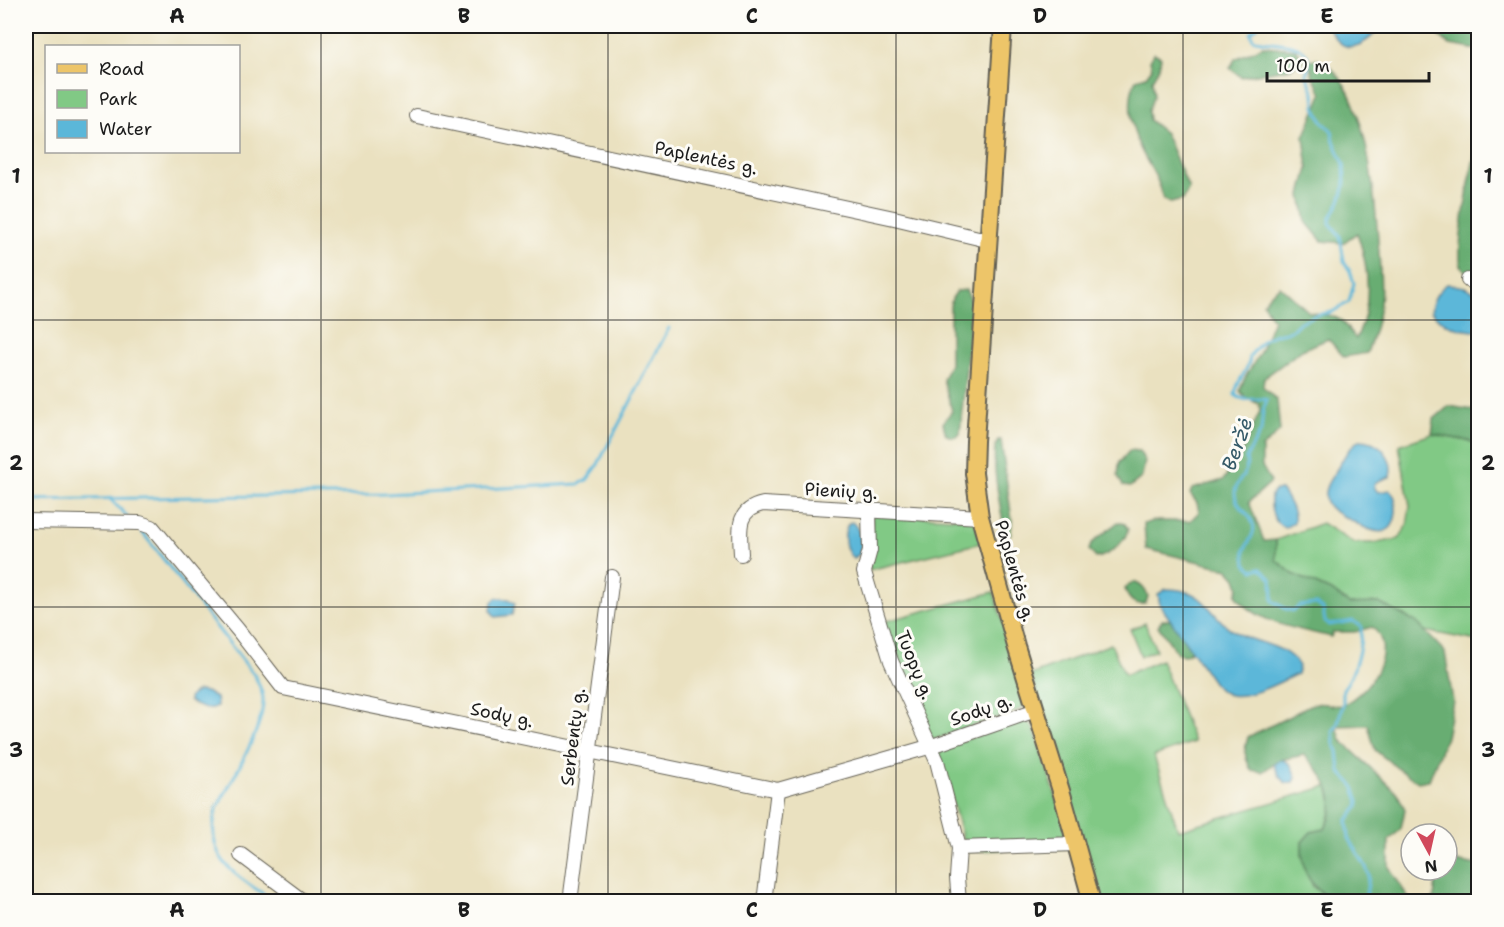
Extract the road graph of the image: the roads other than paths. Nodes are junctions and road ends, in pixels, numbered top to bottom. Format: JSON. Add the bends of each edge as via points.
{"nodes":[{"id":1,"x":1003,"y":26,"type":"edge"},
{"id":2,"x":417,"y":116,"type":"dead end"},
{"id":3,"x":987,"y":240,"type":"junction"},
{"id":4,"x":869,"y":510,"type":"junction"},
{"id":5,"x":980,"y":517,"type":"junction"},
{"id":6,"x":26,"y":521,"type":"edge"},
{"id":7,"x":741,"y":554,"type":"dead end"},
{"id":8,"x":612,"y":577,"type":"dead end"},
{"id":9,"x":1036,"y":710,"type":"junction"},
{"id":10,"x":932,"y":746,"type":"junction"},
{"id":11,"x":590,"y":751,"type":"junction"},
{"id":12,"x":778,"y":790,"type":"junction"},
{"id":13,"x":1076,"y":844,"type":"junction"},
{"id":14,"x":959,"y":848,"type":"junction"},
{"id":15,"x":241,"y":855,"type":"dead end"},
{"id":16,"x":303,"y":902,"type":"edge"},
{"id":17,"x":570,"y":902,"type":"edge"},
{"id":18,"x":764,"y":902,"type":"edge"},
{"id":19,"x":959,"y":902,"type":"edge"},
{"id":20,"x":1092,"y":902,"type":"edge"}],
"edges":[{"from":1,"to":3,"type":"main road","name":"Paplentės g."},
{"from":2,"to":3,"type":"street","name":"Paplentės g."},
{"from":3,"to":5,"type":"main road","name":"Paplentės g.","via":[[974,473]]},
{"from":4,"to":5,"type":"street","name":"Pienių g."},
{"from":4,"to":7,"type":"street","name":"Pienių g.","via":[[754,506],[745,512],[740,528]]},
{"from":4,"to":10,"type":"street","name":"Tuopų g.","via":[[870,550],[864,572],[891,661]]},
{"from":5,"to":9,"type":"main road","name":"Paplentės g."},
{"from":6,"to":11,"type":"street","name":"Sodų g.","via":[[140,523],[152,527],[283,688]]},
{"from":8,"to":11,"type":"street","name":"Serbentų g."},
{"from":9,"to":10,"type":"street","name":"Sodų g."},
{"from":9,"to":13,"type":"main road","name":"Paplentės g."},
{"from":10,"to":12,"type":"street","name":"Sodų g."},
{"from":10,"to":14,"type":"street","name":"Tuopų g."},
{"from":11,"to":12,"type":"street","name":"Sodų g."},
{"from":11,"to":17,"type":"street","name":"Serbentų g."},
{"from":12,"to":18,"type":"street"},
{"from":13,"to":14,"type":"street"},
{"from":13,"to":20,"type":"main road","name":"Paplentės g."},
{"from":14,"to":19,"type":"street","name":"Tuopų g."},
{"from":15,"to":16,"type":"street"}]}
